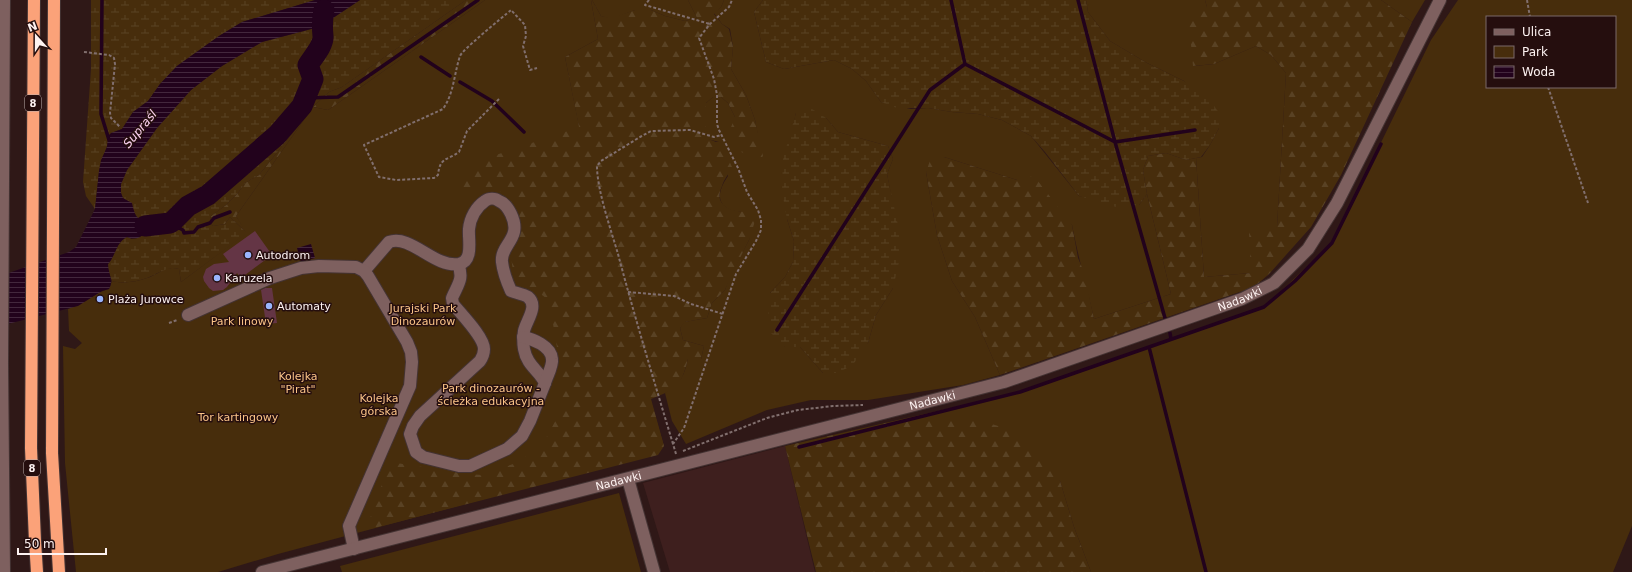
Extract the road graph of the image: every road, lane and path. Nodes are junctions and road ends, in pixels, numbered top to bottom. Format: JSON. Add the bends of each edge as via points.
{"nodes":[{"id":1,"x":4,"y":0,"type":"edge"},
{"id":2,"x":34,"y":0,"type":"edge"},
{"id":3,"x":54,"y":0,"type":"edge"},
{"id":4,"x":649,"y":0,"type":"edge"},
{"id":5,"x":732,"y":0,"type":"edge"},
{"id":6,"x":1440,"y":0,"type":"edge"},
{"id":7,"x":1527,"y":0,"type":"edge"},
{"id":8,"x":1530,"y":16,"type":"edge"},
{"id":9,"x":710,"y":24,"type":"junction"},
{"id":10,"x":84,"y":52,"type":"dead end"},
{"id":11,"x":537,"y":68,"type":"dead end"},
{"id":12,"x":1548,"y":88,"type":"edge"},
{"id":13,"x":499,"y":99,"type":"dead end"},
{"id":14,"x":120,"y":127,"type":"dead end"},
{"id":15,"x":721,"y":135,"type":"junction"},
{"id":16,"x":1588,"y":203,"type":"dead end"},
{"id":17,"x":458,"y":264,"type":"junction"},
{"id":18,"x":364,"y":271,"type":"junction"},
{"id":19,"x":628,"y":292,"type":"junction"},
{"id":20,"x":723,"y":314,"type":"junction"},
{"id":21,"x":188,"y":315,"type":"dead end"},
{"id":22,"x":523,"y":337,"type":"junction"},
{"id":23,"x":545,"y":383,"type":"junction"},
{"id":24,"x":1,"y":405,"type":"edge"},
{"id":25,"x":864,"y":405,"type":"dead end"},
{"id":26,"x":673,"y":444,"type":"junction"},
{"id":27,"x":676,"y":455,"type":"junction"},
{"id":28,"x":671,"y":458,"type":"dead end"},
{"id":29,"x":628,"y":479,"type":"junction"},
{"id":30,"x":354,"y":549,"type":"junction"},
{"id":31,"x":4,"y":572,"type":"edge"},
{"id":32,"x":37,"y":572,"type":"edge"},
{"id":33,"x":59,"y":572,"type":"edge"},
{"id":34,"x":262,"y":572,"type":"edge"},
{"id":35,"x":654,"y":572,"type":"edge"}],
"edges":[{"from":1,"to":24,"type":"street"},
{"from":2,"to":32,"type":"highway","number":"8","via":[[31,448]]},
{"from":3,"to":33,"type":"highway","number":"8","via":[[51,360],[52,453]]},
{"from":4,"to":9,"type":"path","via":[[645,5]]},
{"from":5,"to":9,"type":"path","via":[[729,7]]},
{"from":6,"to":29,"type":"street","name":"Nadawki","via":[[1337,203],[1308,249],[1274,283],[1242,299],[1004,382]]},
{"from":7,"to":8,"type":"path"},
{"from":9,"to":15,"type":"path","via":[[699,38],[714,79],[718,106],[717,124]]},
{"from":10,"to":14,"type":"path","via":[[114,58],[110,113],[111,118]]},
{"from":11,"to":13,"type":"path","via":[[530,70],[522,46],[526,36],[525,25],[511,10],[461,54],[454,82],[443,109],[364,145],[379,177],[396,180],[434,178],[438,175],[443,160],[459,152],[467,131]]},
{"from":12,"to":16,"type":"path"},
{"from":15,"to":19,"type":"path","via":[[714,136],[690,130],[650,131],[597,166],[606,212]]},
{"from":15,"to":20,"type":"path","via":[[761,220],[756,241],[736,274]]},
{"from":17,"to":18,"type":"street","via":[[437,260],[398,240],[389,242]]},
{"from":17,"to":22,"type":"street","via":[[465,261],[469,253],[471,218],[486,199],[492,198],[507,206],[514,223],[514,235],[502,255],[507,283],[511,291],[526,296],[533,305]]},
{"from":17,"to":23,"type":"street","via":[[461,276],[452,298],[453,304],[481,340],[484,348],[480,361],[420,416],[413,426],[410,434],[416,452],[423,457],[470,466],[507,449],[522,436]]},
{"from":18,"to":21,"type":"street","via":[[356,267],[319,266],[289,271]]},
{"from":18,"to":30,"type":"street","via":[[407,342],[411,352],[411,377],[410,386],[395,423],[349,526]]},
{"from":19,"to":20,"type":"path","via":[[674,296]]},
{"from":19,"to":26,"type":"path"},
{"from":20,"to":26,"type":"path","via":[[684,428]]},
{"from":22,"to":23,"type":"street","via":[[528,363]]},
{"from":22,"to":23,"type":"street","via":[[533,339],[550,353],[552,359]]},
{"from":24,"to":31,"type":"street"},
{"from":25,"to":27,"type":"path","via":[[798,410],[767,418]]},
{"from":26,"to":27,"type":"path"},
{"from":27,"to":28,"type":"path"},
{"from":29,"to":30,"type":"street","name":"Nadawki"},
{"from":29,"to":35,"type":"street"},
{"from":30,"to":34,"type":"street","name":"Nadawki"}]}
